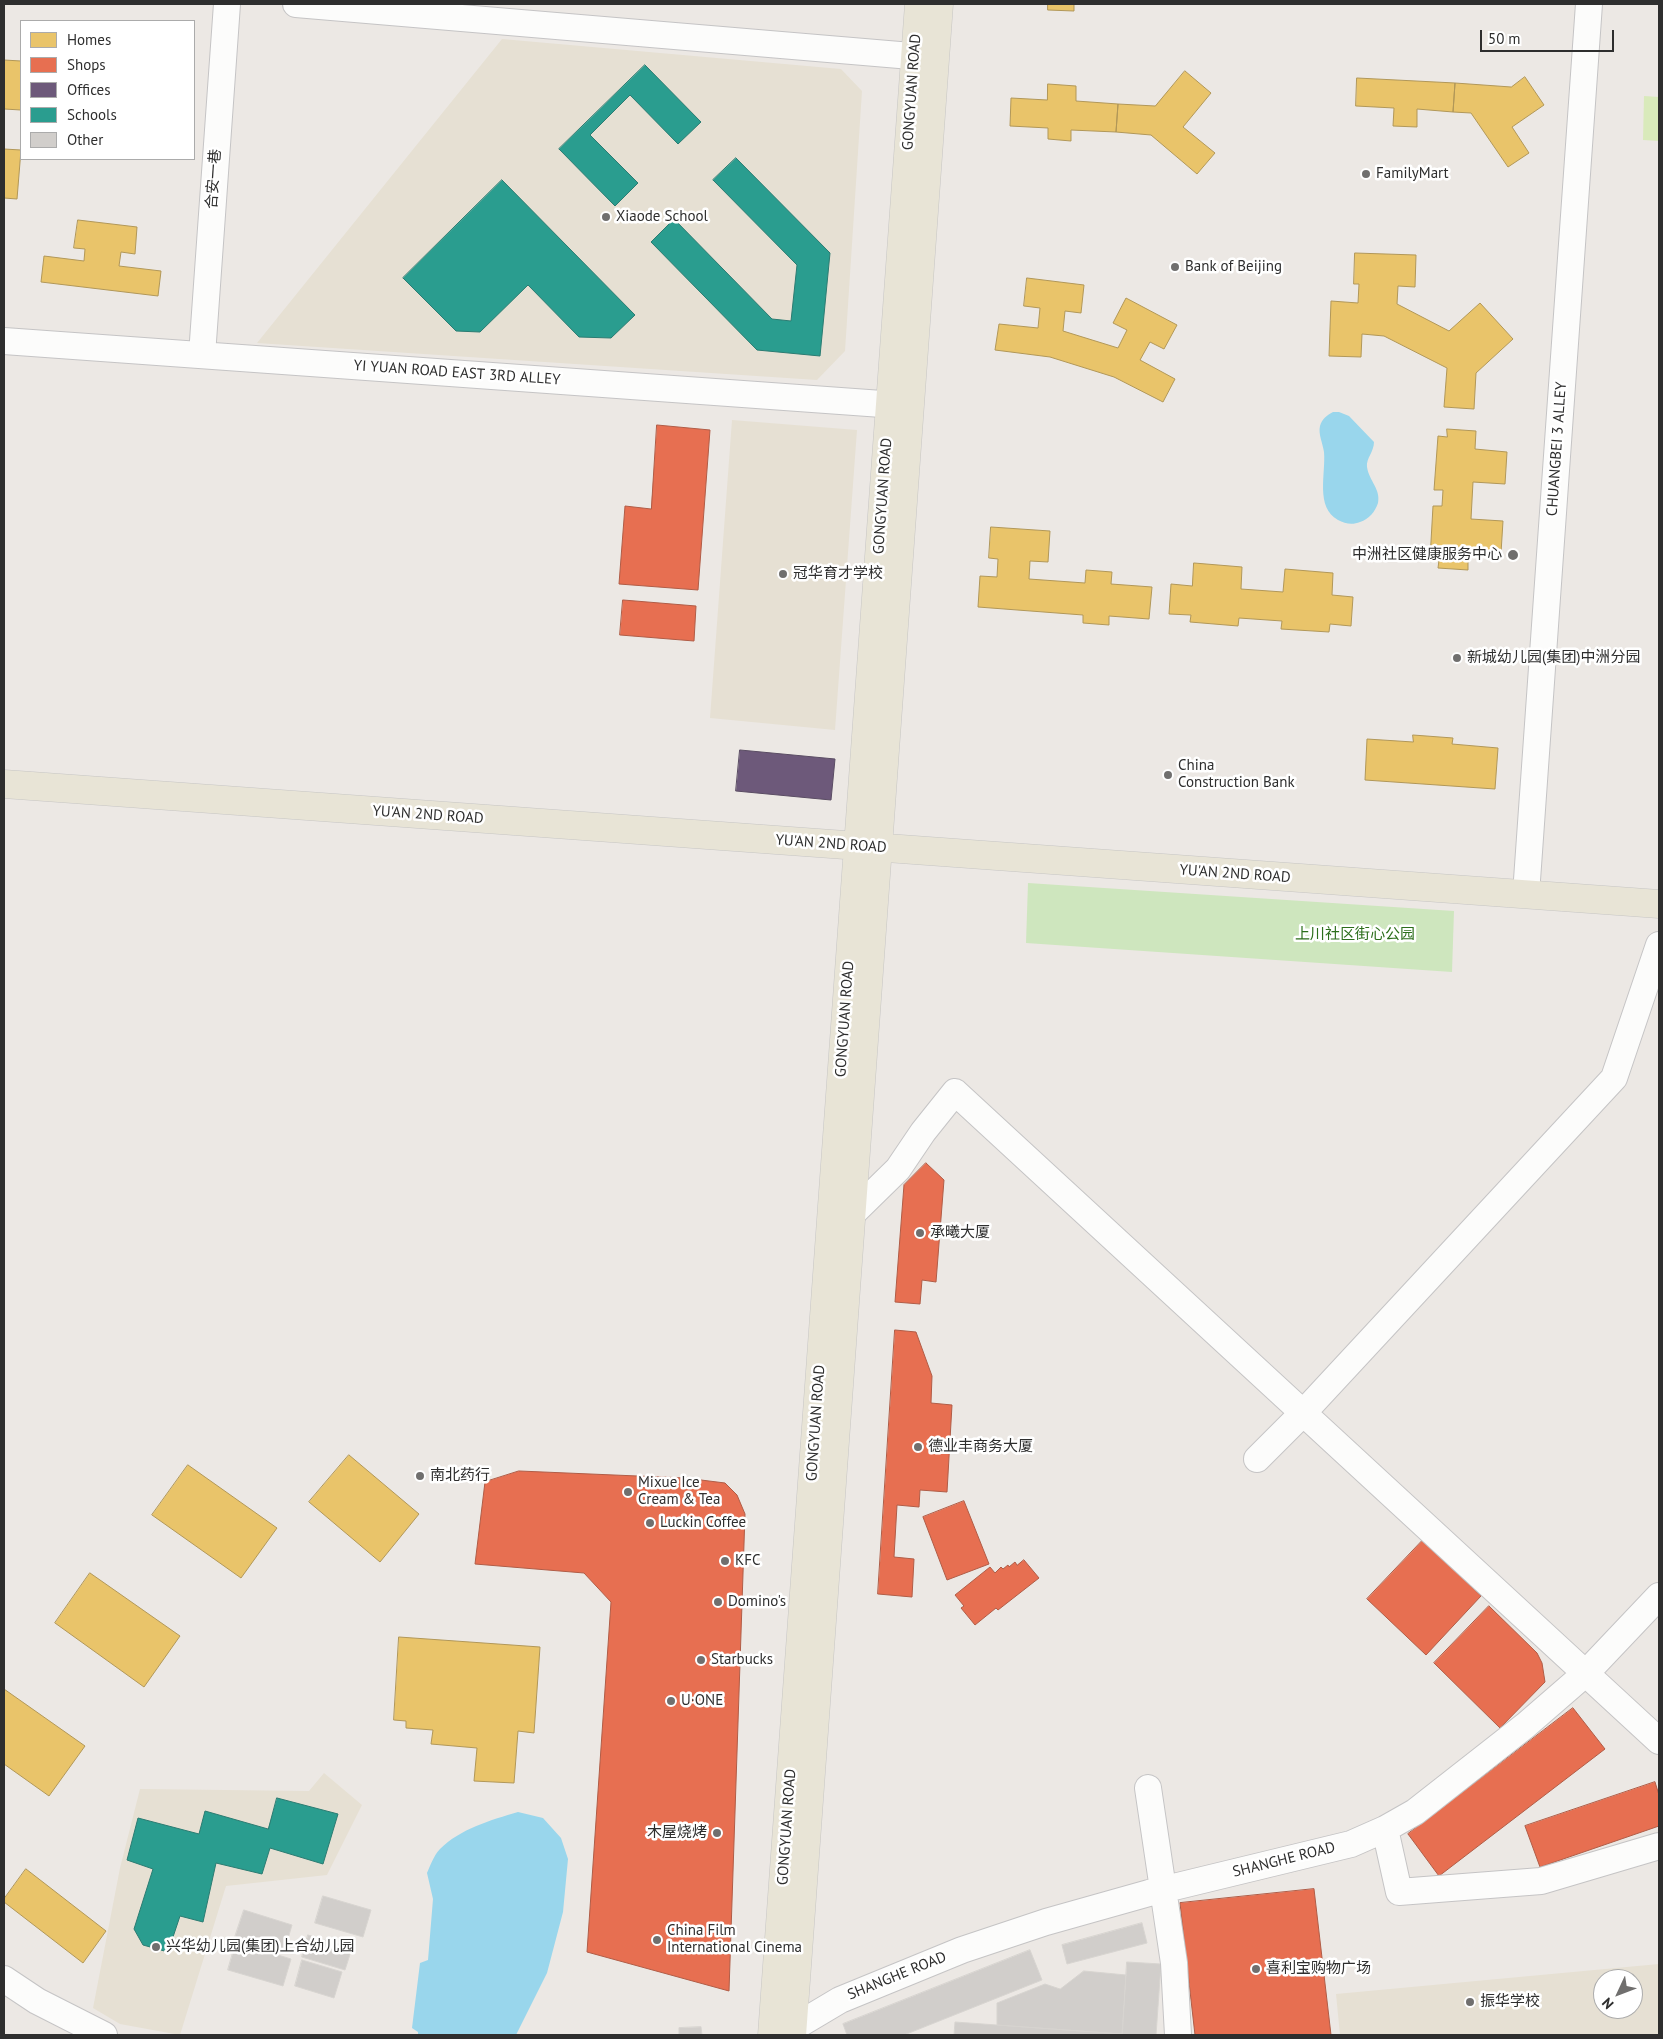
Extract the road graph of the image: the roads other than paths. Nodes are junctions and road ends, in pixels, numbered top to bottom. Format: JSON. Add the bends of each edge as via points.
{"nodes":[{"id":1,"x":226,"y":4,"type":"edge"},
{"id":2,"x":296,"y":4,"type":"edge"},
{"id":3,"x":919,"y":4,"type":"edge"},
{"id":4,"x":938,"y":4,"type":"edge"},
{"id":5,"x":1588,"y":4,"type":"edge"},
{"id":6,"x":925,"y":57,"type":"junction"},
{"id":7,"x":4,"y":341,"type":"edge"},
{"id":8,"x":202,"y":355,"type":"junction"},
{"id":9,"x":900,"y":406,"type":"junction"},
{"id":10,"x":4,"y":784,"type":"edge"},
{"id":11,"x":4,"y":802,"type":"edge"},
{"id":12,"x":867,"y":856,"type":"junction"},
{"id":13,"x":1526,"y":894,"type":"junction"},
{"id":14,"x":1659,"y":904,"type":"edge"},
{"id":15,"x":1659,"y":921,"type":"edge"},
{"id":16,"x":1659,"y":945,"type":"edge"},
{"id":17,"x":851,"y":1215,"type":"junction"},
{"id":18,"x":1303,"y":1413,"type":"junction"},
{"id":19,"x":1257,"y":1459,"type":"dead end"},
{"id":20,"x":1659,"y":1596,"type":"edge"},
{"id":21,"x":1586,"y":1673,"type":"junction"},
{"id":22,"x":1659,"y":1741,"type":"edge"},
{"id":23,"x":1148,"y":1788,"type":"dead end"},
{"id":24,"x":1385,"y":1830,"type":"junction"},
{"id":25,"x":1659,"y":1846,"type":"edge"},
{"id":26,"x":1163,"y":1890,"type":"junction"},
{"id":27,"x":4,"y":1979,"type":"edge"},
{"id":28,"x":796,"y":1982,"type":"junction"},
{"id":29,"x":840,"y":2000,"type":"junction"},
{"id":30,"x":786,"y":2033,"type":"edge"},
{"id":31,"x":104,"y":2035,"type":"edge"},
{"id":32,"x":1178,"y":2035,"type":"edge"}],
"edges":[{"from":1,"to":8,"type":"street","name":"合安一巷"},
{"from":2,"to":6,"type":"street"},
{"from":3,"to":6,"type":"main road","name":"GONGYUAN ROAD"},
{"from":4,"to":6,"type":"main road","name":"GONGYUAN ROAD"},
{"from":5,"to":13,"type":"street","name":"CHUANGBEI 3 ALLEY"},
{"from":6,"to":9,"type":"main road","name":"GONGYUAN ROAD"},
{"from":7,"to":8,"type":"street","name":"YI YUAN ROAD EAST 3RD ALLEY"},
{"from":8,"to":9,"type":"street","name":"YI YUAN ROAD EAST 3RD ALLEY"},
{"from":9,"to":12,"type":"main road","name":"GONGYUAN ROAD"},
{"from":10,"to":12,"type":"main road","name":"YU'AN 2ND ROAD"},
{"from":11,"to":12,"type":"main road","name":"YU'AN 2ND ROAD"},
{"from":12,"to":13,"type":"main road","name":"YU'AN 2ND ROAD"},
{"from":12,"to":15,"type":"main road","name":"YU'AN 2ND ROAD"},
{"from":12,"to":17,"type":"main road","name":"GONGYUAN ROAD"},
{"from":12,"to":30,"type":"main road","name":"GONGYUAN ROAD"},
{"from":13,"to":14,"type":"main road","name":"YU'AN 2ND ROAD"},
{"from":16,"to":18,"type":"street","via":[[1614,1078]]},
{"from":17,"to":18,"type":"street","via":[[898,1170],[955,1092]]},
{"from":17,"to":28,"type":"main road","name":"GONGYUAN ROAD"},
{"from":18,"to":19,"type":"street"},
{"from":18,"to":21,"type":"street"},
{"from":20,"to":21,"type":"street","name":"SHANGHE ROAD"},
{"from":21,"to":22,"type":"street"},
{"from":21,"to":24,"type":"street","name":"SHANGHE ROAD","via":[[1462,1776]]},
{"from":23,"to":26,"type":"street"},
{"from":24,"to":25,"type":"street","via":[[1398,1892],[1541,1881]]},
{"from":24,"to":26,"type":"street","name":"SHANGHE ROAD","via":[[1351,1844]]},
{"from":26,"to":29,"type":"street","name":"SHANGHE ROAD","via":[[1046,1922],[962,1950]]},
{"from":26,"to":32,"type":"street","via":[[1174,1963]]},
{"from":27,"to":31,"type":"street","via":[[37,2001]]},
{"from":28,"to":29,"type":"street","name":"SHANGHE ROAD","via":[[816,1996]]},
{"from":28,"to":30,"type":"main road","name":"GONGYUAN ROAD"},
{"from":29,"to":30,"type":"street","name":"SHANGHE ROAD"}]}
